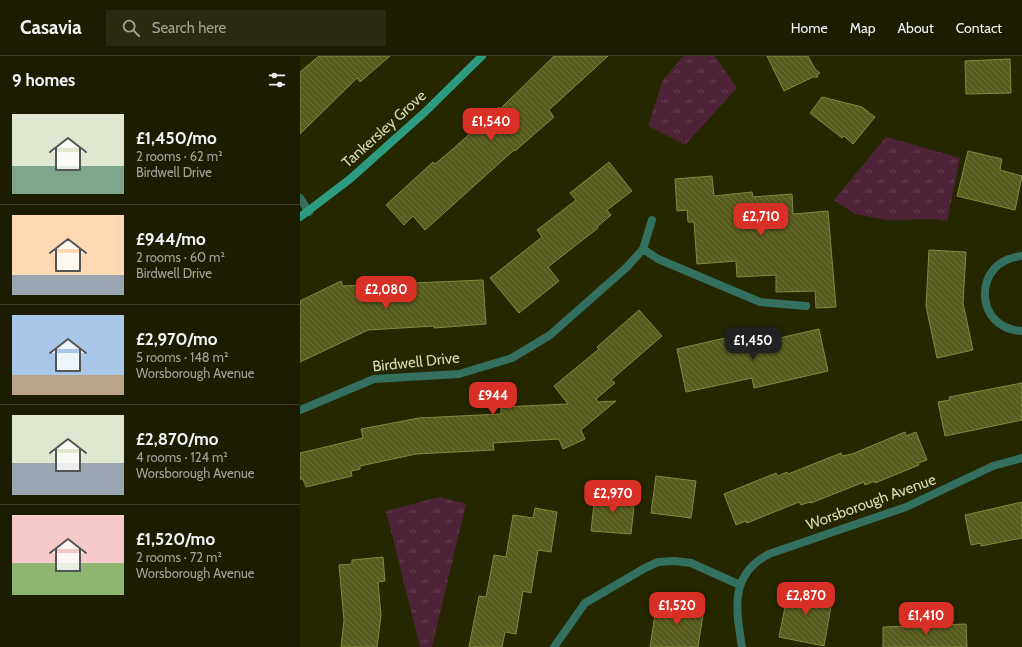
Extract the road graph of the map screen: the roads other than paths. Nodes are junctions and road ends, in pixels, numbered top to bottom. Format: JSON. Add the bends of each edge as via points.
{"nodes":[{"id":1,"x":482,"y":56,"type":"edge"},
{"id":2,"x":300,"y":198,"type":"edge"},
{"id":3,"x":309,"y":212,"type":"junction"},
{"id":4,"x":300,"y":217,"type":"edge"},
{"id":5,"x":652,"y":220,"type":"dead end"},
{"id":6,"x":643,"y":249,"type":"junction"},
{"id":7,"x":1022,"y":256,"type":"edge"},
{"id":8,"x":806,"y":306,"type":"dead end"},
{"id":9,"x":1022,"y":331,"type":"edge"},
{"id":10,"x":300,"y":410,"type":"edge"},
{"id":11,"x":1022,"y":458,"type":"edge"},
{"id":12,"x":740,"y":585,"type":"junction"},
{"id":13,"x":554,"y":647,"type":"edge"},
{"id":14,"x":742,"y":647,"type":"edge"}],
"edges":[{"from":1,"to":3,"type":"street","name":"Tankersley Grove","via":[[425,112]]},
{"from":2,"to":3,"type":"street"},
{"from":3,"to":4,"type":"street","name":"Tankersley Grove"},
{"from":5,"to":6,"type":"street","name":"Birdwell Drive"},
{"from":6,"to":8,"type":"street","via":[[658,259],[760,302]]},
{"from":6,"to":10,"type":"street","name":"Birdwell Drive","via":[[627,267],[550,335],[512,358],[459,374],[374,379]]},
{"from":7,"to":9,"type":"street","via":[[997,265],[989,275],[984,298],[987,309],[994,319],[1014,331]]},
{"from":11,"to":12,"type":"street","name":"Worsborough Avenue","via":[[993,466],[906,507],[769,554],[756,561],[746,572]]},
{"from":12,"to":13,"type":"street","via":[[691,563],[658,562],[585,603]]},
{"from":12,"to":14,"type":"street","name":"Worsborough Avenue","via":[[737,615]]}]}
